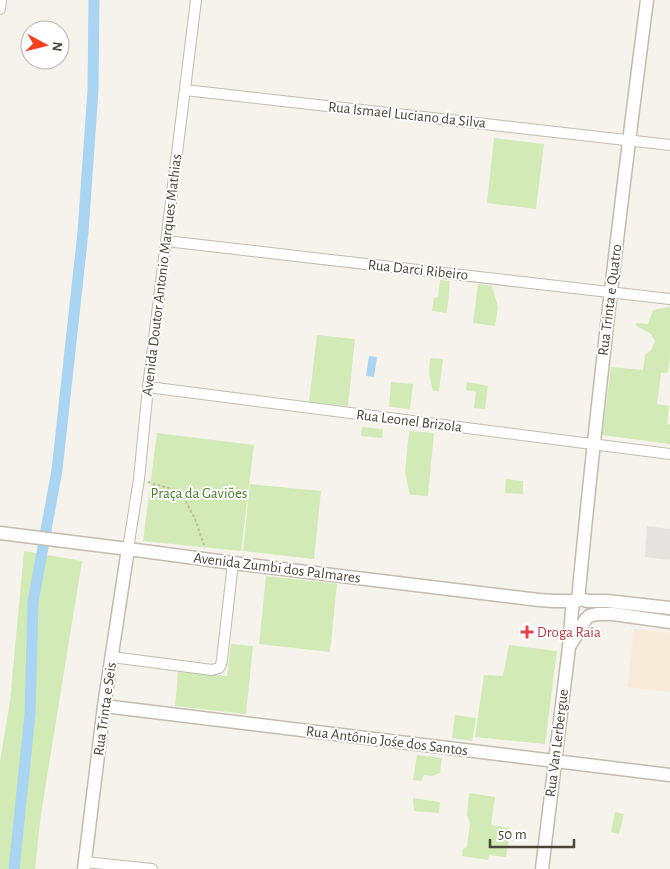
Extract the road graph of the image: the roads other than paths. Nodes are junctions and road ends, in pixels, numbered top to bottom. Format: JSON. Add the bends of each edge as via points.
{"nodes":[{"id":1,"x":1,"y":0,"type":"edge"},
{"id":2,"x":196,"y":0,"type":"edge"},
{"id":3,"x":647,"y":0,"type":"edge"},
{"id":4,"x":0,"y":9,"type":"edge"},
{"id":5,"x":185,"y":90,"type":"junction"},
{"id":6,"x":629,"y":140,"type":"junction"},
{"id":7,"x":670,"y":145,"type":"edge"},
{"id":8,"x":166,"y":241,"type":"junction"},
{"id":9,"x":610,"y":292,"type":"junction"},
{"id":10,"x":670,"y":299,"type":"edge"},
{"id":11,"x":148,"y":387,"type":"junction"},
{"id":12,"x":593,"y":444,"type":"junction"},
{"id":13,"x":670,"y":454,"type":"edge"},
{"id":14,"x":0,"y":533,"type":"edge"},
{"id":15,"x":128,"y":549,"type":"junction"},
{"id":16,"x":233,"y":564,"type":"junction"},
{"id":17,"x":577,"y":605,"type":"junction"},
{"id":18,"x":670,"y":608,"type":"edge"},
{"id":19,"x":587,"y":618,"type":"junction"},
{"id":20,"x":670,"y":622,"type":"edge"},
{"id":21,"x":569,"y":647,"type":"junction"},
{"id":22,"x":112,"y":657,"type":"junction"},
{"id":23,"x":104,"y":706,"type":"junction"},
{"id":24,"x":555,"y":761,"type":"junction"},
{"id":25,"x":670,"y":775,"type":"edge"},
{"id":26,"x":84,"y":865,"type":"edge"},
{"id":27,"x":152,"y":869,"type":"edge"},
{"id":28,"x":542,"y":869,"type":"edge"}],
"edges":[{"from":1,"to":4,"type":"street"},
{"from":2,"to":5,"type":"street","name":"Avenida Doutor Antonio Marques Mathias"},
{"from":3,"to":6,"type":"street","name":"Rua Trinta e Quatro"},
{"from":5,"to":6,"type":"street","name":"Rua Ismael Luciano da Silva"},
{"from":5,"to":8,"type":"street","name":"Avenida Doutor Antonio Marques Mathias"},
{"from":6,"to":7,"type":"street","name":"Rua Ismael Luciano da Silva"},
{"from":6,"to":9,"type":"street","name":"Rua Trinta e Quatro"},
{"from":8,"to":9,"type":"street","name":"Rua Darci Ribeiro"},
{"from":8,"to":11,"type":"street","name":"Avenida Doutor Antonio Marques Mathias"},
{"from":9,"to":10,"type":"street","name":"Rua Darci Ribeiro"},
{"from":9,"to":12,"type":"street","name":"Rua Trinta e Quatro"},
{"from":11,"to":12,"type":"street","name":"Rua Leonel Brizola"},
{"from":11,"to":15,"type":"street","name":"Avenida Doutor Antonio Marques Mathias"},
{"from":12,"to":13,"type":"street","name":"Rua Leonel Brizola"},
{"from":12,"to":17,"type":"street","name":"Rua Trinta e Quatro"},
{"from":14,"to":15,"type":"street","name":"Avenida Zumbi dos Palmares"},
{"from":15,"to":16,"type":"street","name":"Avenida Zumbi dos Palmares"},
{"from":15,"to":22,"type":"street","name":"Rua Trinta e Seis"},
{"from":16,"to":17,"type":"street","name":"Avenida Zumbi dos Palmares"},
{"from":16,"to":22,"type":"street","via":[[222,659],[218,668],[212,670]]},
{"from":17,"to":18,"type":"street","via":[[607,601]]},
{"from":17,"to":19,"type":"street","name":"Avenida Zumbi dos Palmares","via":[[573,615],[579,619]]},
{"from":17,"to":19,"type":"street","via":[[590,604],[591,613]]},
{"from":17,"to":21,"type":"street","name":"Rua Van Lerbergue"},
{"from":19,"to":20,"type":"street","via":[[614,614]]},
{"from":19,"to":21,"type":"street","name":"Rua Van Lerbergue"},
{"from":21,"to":24,"type":"street","name":"Rua Van Lerbergue"},
{"from":22,"to":23,"type":"street","name":"Rua Trinta e Seis"},
{"from":23,"to":24,"type":"street","name":"Rua Antônio Jośe dos Santos"},
{"from":23,"to":26,"type":"street","name":"Rua Trinta e Seis"},
{"from":24,"to":25,"type":"street","name":"Rua Antônio Jośe dos Santos"},
{"from":24,"to":28,"type":"street","name":"Rua Van Lerbergue"},
{"from":26,"to":27,"type":"street"}]}
